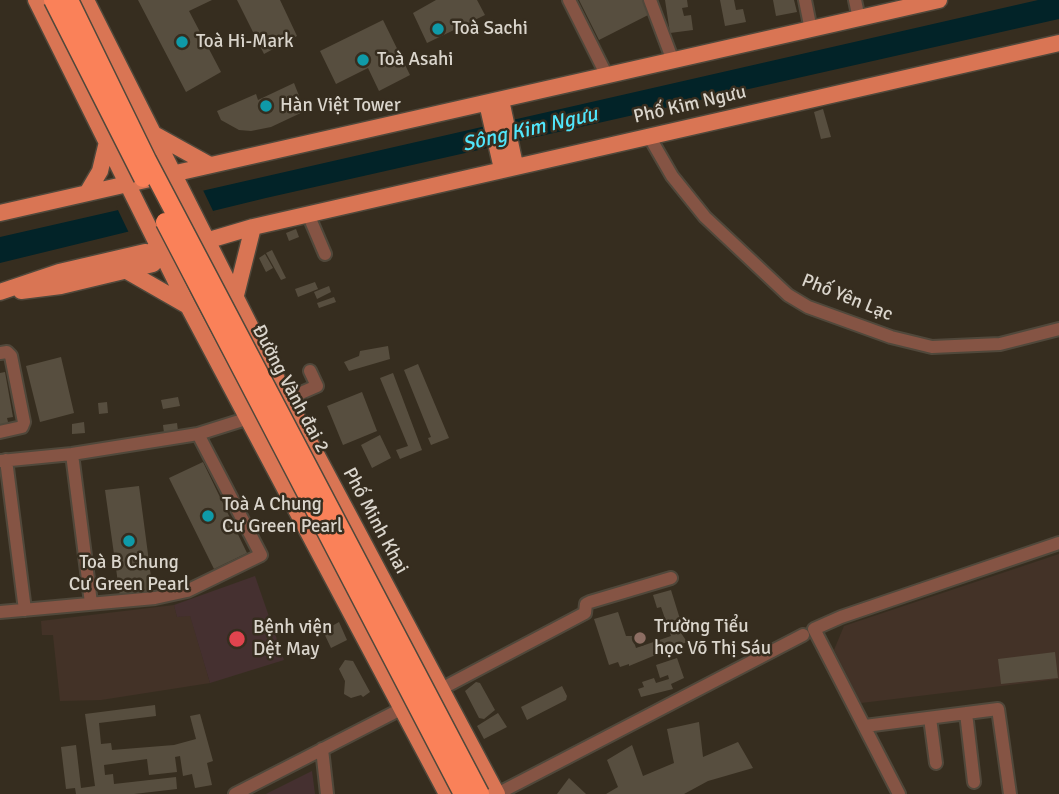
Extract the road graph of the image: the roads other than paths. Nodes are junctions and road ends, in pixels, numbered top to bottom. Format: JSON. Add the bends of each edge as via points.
{"nodes":[{"id":1,"x":36,"y":0,"type":"edge"},
{"id":2,"x":54,"y":0,"type":"edge"},
{"id":3,"x":69,"y":0,"type":"edge"},
{"id":4,"x":86,"y":0,"type":"edge"},
{"id":5,"x":569,"y":0,"type":"edge"},
{"id":6,"x":650,"y":0,"type":"edge"},
{"id":7,"x":806,"y":0,"type":"edge"},
{"id":8,"x":855,"y":0,"type":"edge"},
{"id":9,"x":939,"y":0,"type":"edge"},
{"id":10,"x":859,"y":19,"type":"junction"},
{"id":11,"x":811,"y":30,"type":"junction"},
{"id":12,"x":1059,"y":43,"type":"edge"},
{"id":13,"x":673,"y":61,"type":"junction"},
{"id":14,"x":607,"y":76,"type":"junction"},
{"id":15,"x":496,"y":109,"type":"junction"},
{"id":16,"x":152,"y":133,"type":"junction"},
{"id":17,"x":649,"y":136,"type":"junction"},
{"id":18,"x":107,"y":142,"type":"junction"},
{"id":19,"x":507,"y":160,"type":"junction"},
{"id":20,"x":208,"y":164,"type":"junction"},
{"id":21,"x":175,"y":178,"type":"junction"},
{"id":22,"x":129,"y":190,"type":"junction"},
{"id":23,"x":87,"y":193,"type":"junction"},
{"id":24,"x":0,"y":213,"type":"edge"},
{"id":25,"x":308,"y":214,"type":"junction"},
{"id":26,"x":253,"y":227,"type":"junction"},
{"id":27,"x":204,"y":234,"type":"junction"},
{"id":28,"x":162,"y":254,"type":"junction"},
{"id":29,"x":325,"y":254,"type":"dead end"},
{"id":30,"x":127,"y":271,"type":"junction"},
{"id":31,"x":0,"y":292,"type":"edge"},
{"id":32,"x":236,"y":295,"type":"junction"},
{"id":33,"x":188,"y":306,"type":"junction"},
{"id":34,"x":1059,"y":329,"type":"edge"},
{"id":35,"x":0,"y":353,"type":"edge"},
{"id":36,"x":310,"y":371,"type":"dead end"},
{"id":37,"x":287,"y":399,"type":"junction"},
{"id":38,"x":249,"y":418,"type":"junction"},
{"id":39,"x":0,"y":432,"type":"edge"},
{"id":40,"x":198,"y":434,"type":"junction"},
{"id":41,"x":72,"y":454,"type":"junction"},
{"id":42,"x":3,"y":460,"type":"edge"},
{"id":43,"x":1059,"y":543,"type":"edge"},
{"id":44,"x":671,"y":578,"type":"dead end"},
{"id":45,"x":91,"y":603,"type":"junction"},
{"id":46,"x":25,"y":610,"type":"junction"},
{"id":47,"x":0,"y":612,"type":"edge"},
{"id":48,"x":803,"y":635,"type":"dead end"},
{"id":49,"x":440,"y":690,"type":"junction"},
{"id":50,"x":403,"y":708,"type":"junction"},
{"id":51,"x":967,"y":713,"type":"junction"},
{"id":52,"x":930,"y":718,"type":"junction"},
{"id":53,"x":864,"y":726,"type":"junction"},
{"id":54,"x":468,"y":740,"type":"junction"},
{"id":55,"x":321,"y":748,"type":"junction"},
{"id":56,"x":430,"y":761,"type":"junction"},
{"id":57,"x":936,"y":763,"type":"dead end"},
{"id":58,"x":974,"y":782,"type":"dead end"},
{"id":59,"x":235,"y":794,"type":"edge"},
{"id":60,"x":327,"y":794,"type":"edge"},
{"id":61,"x":447,"y":794,"type":"edge"},
{"id":62,"x":463,"y":794,"type":"edge"},
{"id":63,"x":481,"y":794,"type":"edge"},
{"id":64,"x":497,"y":794,"type":"edge"},
{"id":65,"x":900,"y":794,"type":"edge"},
{"id":66,"x":1010,"y":794,"type":"edge"}],
"edges":[{"from":1,"to":18,"type":"main road"},
{"from":2,"to":62,"type":"highway","name":"Đường Vành đai 2","bridge":true},
{"from":3,"to":63,"type":"highway","name":"Đường Vành đai 2","bridge":true,"via":[[159,183]]},
{"from":4,"to":16,"type":"main road"},
{"from":5,"to":14,"type":"street"},
{"from":6,"to":13,"type":"street"},
{"from":7,"to":11,"type":"street"},
{"from":8,"to":10,"type":"street"},
{"from":9,"to":10,"type":"main road"},
{"from":10,"to":11,"type":"main road"},
{"from":11,"to":13,"type":"main road"},
{"from":12,"to":17,"type":"main road","name":"Phố Kim Ngưu"},
{"from":13,"to":14,"type":"main road"},
{"from":14,"to":15,"type":"main road"},
{"from":15,"to":19,"type":"main road"},
{"from":15,"to":20,"type":"main road"},
{"from":16,"to":20,"type":"main road"},
{"from":16,"to":21,"type":"main road"},
{"from":17,"to":19,"type":"main road","name":"Phố Kim Ngưu"},
{"from":17,"to":34,"type":"street","name":"Phố Yên Lạc","via":[[672,176],[705,217],[788,295],[808,307],[932,347],[1000,344]]},
{"from":18,"to":22,"type":"main road"},
{"from":18,"to":23,"type":"main road","via":[[100,171]]},
{"from":19,"to":25,"type":"main road","name":"Phố Kim Ngưu"},
{"from":20,"to":21,"type":"main road"},
{"from":21,"to":22,"type":"main road"},
{"from":21,"to":27,"type":"main road","name":"Phố Minh Khai"},
{"from":22,"to":23,"type":"main road"},
{"from":22,"to":28,"type":"main road"},
{"from":23,"to":24,"type":"main road"},
{"from":25,"to":26,"type":"main road","name":"Phố Kim Ngưu"},
{"from":25,"to":29,"type":"street"},
{"from":26,"to":27,"type":"main road","name":"Phố Kim Ngưu"},
{"from":26,"to":32,"type":"main road"},
{"from":27,"to":28,"type":"main road","name":"Phố Kim Ngưu"},
{"from":27,"to":32,"type":"main road","name":"Phố Minh Khai"},
{"from":28,"to":30,"type":"main road","via":[[153,264]]},
{"from":28,"to":31,"type":"main road","via":[[145,251]]},
{"from":28,"to":33,"type":"main road"},
{"from":30,"to":31,"type":"main road","via":[[41,289]]},
{"from":30,"to":33,"type":"main road"},
{"from":32,"to":37,"type":"main road","name":"Phố Minh Khai"},
{"from":33,"to":38,"type":"main road"},
{"from":35,"to":39,"type":"street","via":[[11,356],[24,422],[22,427]]},
{"from":36,"to":37,"type":"street","via":[[317,386]]},
{"from":37,"to":49,"type":"main road","name":"Phố Minh Khai"},
{"from":38,"to":40,"type":"street"},
{"from":38,"to":50,"type":"main road"},
{"from":40,"to":41,"type":"street"},
{"from":40,"to":45,"type":"street","via":[[261,555],[187,592]]},
{"from":41,"to":42,"type":"street"},
{"from":41,"to":45,"type":"street"},
{"from":42,"to":46,"type":"street"},
{"from":43,"to":53,"type":"street","via":[[814,629]]},
{"from":44,"to":49,"type":"street","via":[[590,602],[586,613]]},
{"from":45,"to":46,"type":"street"},
{"from":46,"to":47,"type":"street"},
{"from":48,"to":64,"type":"street"},
{"from":49,"to":50,"type":"main road"},
{"from":49,"to":54,"type":"main road","name":"Phố Minh Khai"},
{"from":50,"to":55,"type":"street"},
{"from":50,"to":56,"type":"main road"},
{"from":51,"to":52,"type":"street"},
{"from":51,"to":58,"type":"street"},
{"from":51,"to":66,"type":"street","via":[[998,709]]},
{"from":52,"to":53,"type":"street"},
{"from":52,"to":57,"type":"street"},
{"from":53,"to":65,"type":"street"},
{"from":54,"to":56,"type":"main road"},
{"from":54,"to":64,"type":"main road","name":"Phố Minh Khai"},
{"from":55,"to":59,"type":"street"},
{"from":55,"to":60,"type":"street"},
{"from":56,"to":61,"type":"main road"}]}
